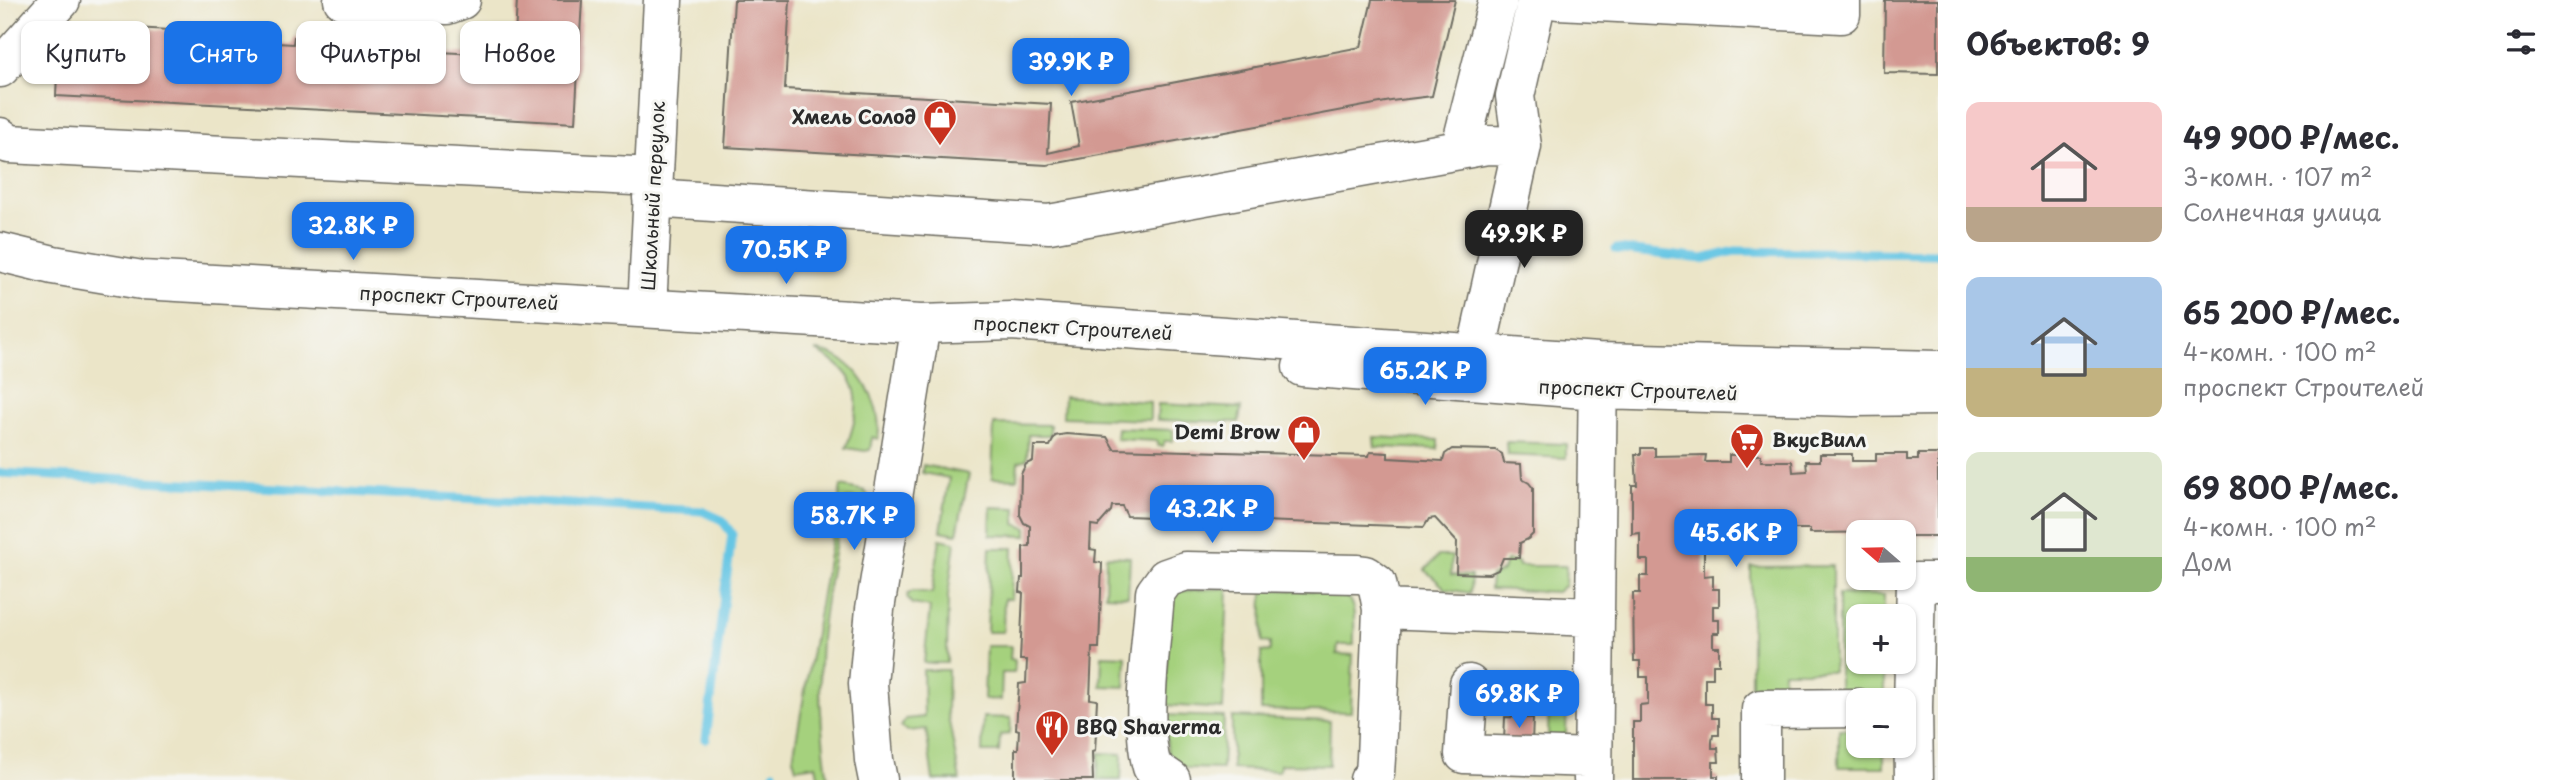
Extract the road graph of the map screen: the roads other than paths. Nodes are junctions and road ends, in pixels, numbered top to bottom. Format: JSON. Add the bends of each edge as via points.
{"nodes":[{"id":1,"x":61,"y":0,"type":"edge"},
{"id":2,"x":344,"y":0,"type":"edge"},
{"id":3,"x":461,"y":0,"type":"edge"},
{"id":4,"x":663,"y":0,"type":"edge"},
{"id":5,"x":1497,"y":0,"type":"edge"},
{"id":6,"x":1537,"y":0,"type":"edge"},
{"id":7,"x":1558,"y":0,"type":"edge"},
{"id":8,"x":1841,"y":0,"type":"edge"},
{"id":9,"x":0,"y":68,"type":"edge"},
{"id":10,"x":0,"y":137,"type":"edge"},
{"id":11,"x":1522,"y":146,"type":"junction"},
{"id":12,"x":1461,"y":150,"type":"junction"},
{"id":13,"x":653,"y":188,"type":"junction"},
{"id":14,"x":0,"y":253,"type":"edge"},
{"id":15,"x":647,"y":308,"type":"junction"},
{"id":16,"x":921,"y":324,"type":"junction"},
{"id":17,"x":1473,"y":367,"type":"junction"},
{"id":18,"x":1938,"y":370,"type":"edge"},
{"id":19,"x":1598,"y":376,"type":"junction"},
{"id":20,"x":1938,"y":396,"type":"edge"},
{"id":21,"x":1938,"y":582,"type":"edge"},
{"id":22,"x":1382,"y":609,"type":"junction"},
{"id":23,"x":1595,"y":617,"type":"junction"},
{"id":24,"x":1469,"y":684,"type":"dead end"},
{"id":25,"x":1910,"y":688,"type":"edge"},
{"id":26,"x":1846,"y":708,"type":"edge"},
{"id":27,"x":1912,"y":758,"type":"edge"},
{"id":28,"x":1593,"y":769,"type":"edge"},
{"id":29,"x":878,"y":780,"type":"edge"},
{"id":30,"x":1171,"y":780,"type":"edge"},
{"id":31,"x":1368,"y":780,"type":"edge"},
{"id":32,"x":1761,"y":780,"type":"edge"},
{"id":33,"x":1914,"y":780,"type":"edge"}],
"edges":[{"from":1,"to":9,"type":"street"},
{"from":2,"to":3,"type":"street","via":[[447,5]]},
{"from":4,"to":13,"type":"street","name":"Школьный переулок"},
{"from":5,"to":12,"type":"street"},
{"from":6,"to":11,"type":"street","via":[[1515,96]]},
{"from":7,"to":8,"type":"street","via":[[1840,14]]},
{"from":10,"to":13,"type":"street","via":[[9,144]]},
{"from":11,"to":12,"type":"street"},
{"from":11,"to":17,"type":"street"},
{"from":12,"to":13,"type":"street","via":[[1049,223]]},
{"from":13,"to":15,"type":"street","name":"Школьный переулок"},
{"from":14,"to":15,"type":"street","name":"проспект Строителей","via":[[142,279]]},
{"from":15,"to":16,"type":"street","name":"проспект Строителей"},
{"from":16,"to":17,"type":"street","name":"проспект Строителей","via":[[1011,321]]},
{"from":16,"to":29,"type":"street","via":[[875,610],[868,684]]},
{"from":17,"to":19,"type":"street","name":"проспект Строителей"},
{"from":18,"to":19,"type":"street","name":"проспект Строителей"},
{"from":19,"to":20,"type":"street","name":"проспект Строителей","via":[[1853,397]]},
{"from":19,"to":23,"type":"street"},
{"from":21,"to":25,"type":"street","via":[[1916,582]]},
{"from":22,"to":23,"type":"street"},
{"from":22,"to":30,"type":"street","via":[[1377,583],[1358,573],[1186,571],[1166,578],[1156,593],[1147,751],[1152,767]]},
{"from":22,"to":31,"type":"street","via":[[1375,773]]},
{"from":23,"to":28,"type":"street"},
{"from":24,"to":28,"type":"street","via":[[1464,754]]},
{"from":26,"to":32,"type":"street","via":[[1761,709]]},
{"from":27,"to":33,"type":"street"}]}
